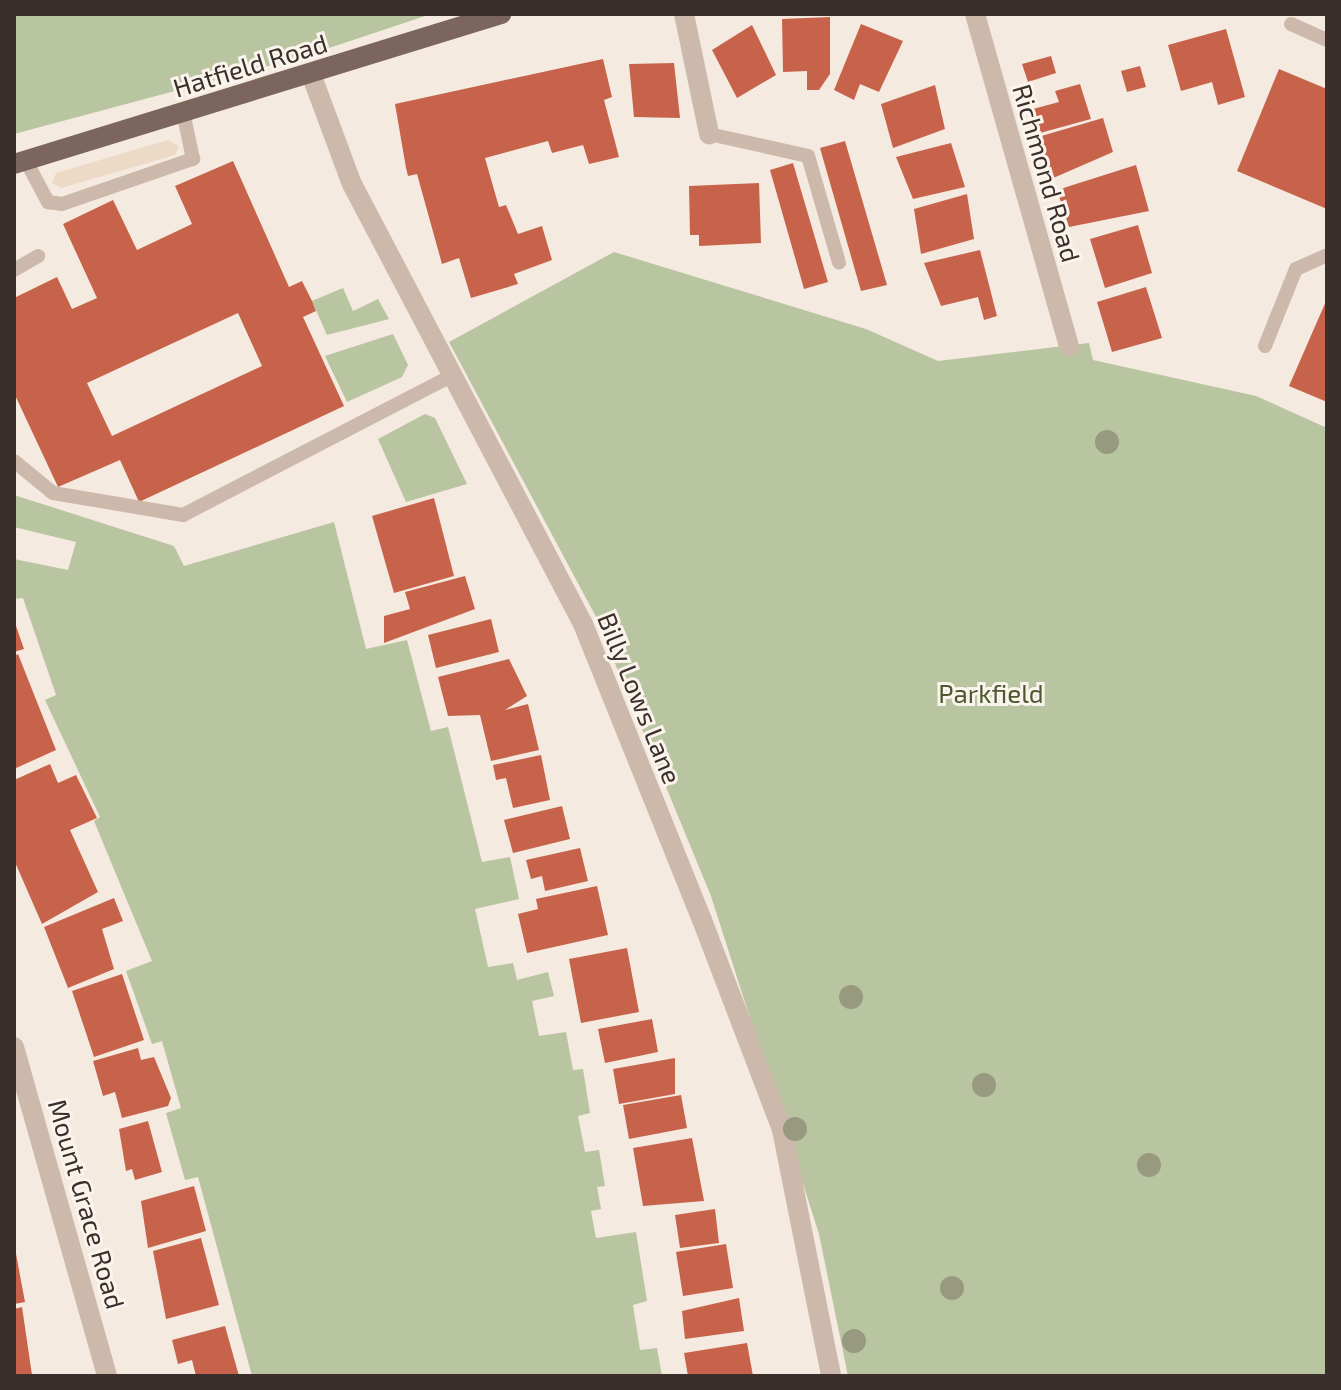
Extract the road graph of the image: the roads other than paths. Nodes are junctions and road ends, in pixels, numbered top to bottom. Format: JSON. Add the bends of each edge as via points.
{"nodes":[{"id":1,"x":501,"y":14,"type":"edge"},
{"id":2,"x":684,"y":14,"type":"edge"},
{"id":3,"x":975,"y":14,"type":"edge"},
{"id":4,"x":1291,"y":24,"type":"dead end"},
{"id":5,"x":1327,"y":40,"type":"edge"},
{"id":6,"x":311,"y":74,"type":"junction"},
{"id":7,"x":183,"y":112,"type":"junction"},
{"id":8,"x":709,"y":134,"type":"joint"},
{"id":9,"x":20,"y":162,"type":"edge"},
{"id":10,"x":1327,"y":255,"type":"edge"},
{"id":11,"x":38,"y":256,"type":"dead end"},
{"id":12,"x":839,"y":263,"type":"dead end"},
{"id":13,"x":14,"y":270,"type":"edge"},
{"id":14,"x":1069,"y":346,"type":"dead end"},
{"id":15,"x":1265,"y":346,"type":"dead end"},
{"id":16,"x":453,"y":375,"type":"junction"},
{"id":17,"x":14,"y":461,"type":"edge"},
{"id":18,"x":14,"y":1047,"type":"edge"},
{"id":19,"x":107,"y":1376,"type":"edge"},
{"id":20,"x":831,"y":1376,"type":"edge"}],
"edges":[{"from":1,"to":6,"type":"main road","name":"Hatfield Road"},
{"from":2,"to":8,"type":"street"},
{"from":3,"to":14,"type":"street","name":"Richmond Road"},
{"from":4,"to":5,"type":"lane"},
{"from":6,"to":7,"type":"main road","name":"Hatfield Road"},
{"from":6,"to":16,"type":"street","name":"Billy Lows Lane","via":[[342,164]]},
{"from":7,"to":9,"type":"main road","name":"Hatfield Road"},
{"from":7,"to":9,"type":"lane","via":[[193,159],[62,204],[48,202]]},
{"from":8,"to":12,"type":"lane","via":[[766,141],[808,156]]},
{"from":10,"to":15,"type":"lane","via":[[1296,269]]},
{"from":11,"to":13,"type":"lane"},
{"from":16,"to":17,"type":"lane","via":[[183,515],[53,493]]},
{"from":16,"to":20,"type":"street","name":"Billy Lows Lane","via":[[583,624],[782,1130]]},
{"from":18,"to":19,"type":"street","name":"Mount Grace Road"}]}
